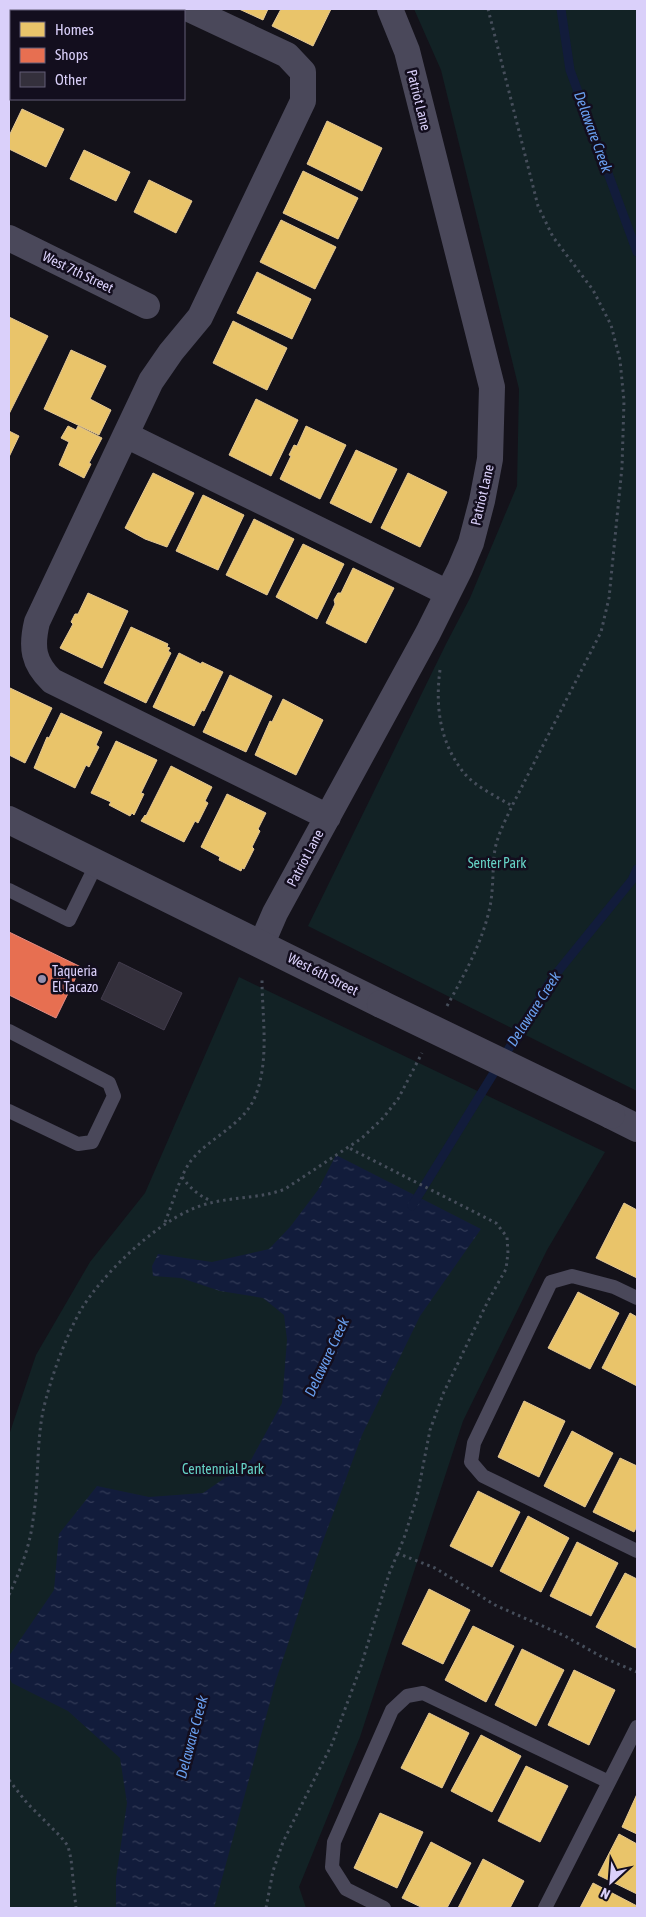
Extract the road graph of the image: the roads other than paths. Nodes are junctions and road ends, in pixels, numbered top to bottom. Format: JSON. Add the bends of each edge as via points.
{"nodes":[{"id":1,"x":190,"y":9,"type":"edge"},
{"id":2,"x":390,"y":9,"type":"edge"},
{"id":3,"x":9,"y":238,"type":"edge"},
{"id":4,"x":147,"y":306,"type":"dead end"},
{"id":5,"x":126,"y":435,"type":"junction"},
{"id":6,"x":448,"y":593,"type":"junction"},
{"id":7,"x":328,"y":817,"type":"junction"},
{"id":8,"x":9,"y":820,"type":"edge"},
{"id":9,"x":97,"y":863,"type":"junction"},
{"id":10,"x":9,"y":890,"type":"edge"},
{"id":11,"x":262,"y":943,"type":"junction"},
{"id":12,"x":9,"y":1032,"type":"edge"},
{"id":13,"x":9,"y":1111,"type":"edge"},
{"id":14,"x":637,"y":1128,"type":"edge"},
{"id":15,"x":637,"y":1298,"type":"edge"},
{"id":16,"x":637,"y":1550,"type":"edge"},
{"id":17,"x":637,"y":1727,"type":"edge"},
{"id":18,"x":609,"y":1782,"type":"junction"},
{"id":19,"x":384,"y":1908,"type":"edge"},
{"id":20,"x":545,"y":1908,"type":"edge"}],
"edges":[{"from":1,"to":5,"type":"street","via":[[287,55],[304,72],[303,101],[200,317],[151,381]]},
{"from":2,"to":6,"type":"street","name":"Patriot Lane","via":[[407,51],[492,387],[490,459],[482,501],[470,542]]},
{"from":3,"to":4,"type":"street","name":"West 7th Street"},
{"from":5,"to":6,"type":"street"},
{"from":5,"to":7,"type":"street","via":[[37,622],[33,638],[37,662],[52,681]]},
{"from":6,"to":7,"type":"street","name":"Patriot Lane"},
{"from":7,"to":11,"type":"street","name":"Patriot Lane"},
{"from":8,"to":9,"type":"street","name":"West 6th Street"},
{"from":9,"to":10,"type":"lane","via":[[69,920]]},
{"from":9,"to":11,"type":"street","name":"West 6th Street"},
{"from":11,"to":14,"type":"street","name":"West 6th Street","bridge":true},
{"from":12,"to":13,"type":"lane","via":[[109,1083],[114,1096],[92,1142],[78,1144]]},
{"from":15,"to":16,"type":"lane","via":[[614,1287],[572,1276],[551,1282],[474,1443],[471,1462],[483,1476]]},
{"from":17,"to":18,"type":"lane"},
{"from":18,"to":19,"type":"lane","via":[[423,1693],[407,1696],[392,1710],[334,1842],[332,1867],[346,1889]]},
{"from":18,"to":20,"type":"lane"}]}
